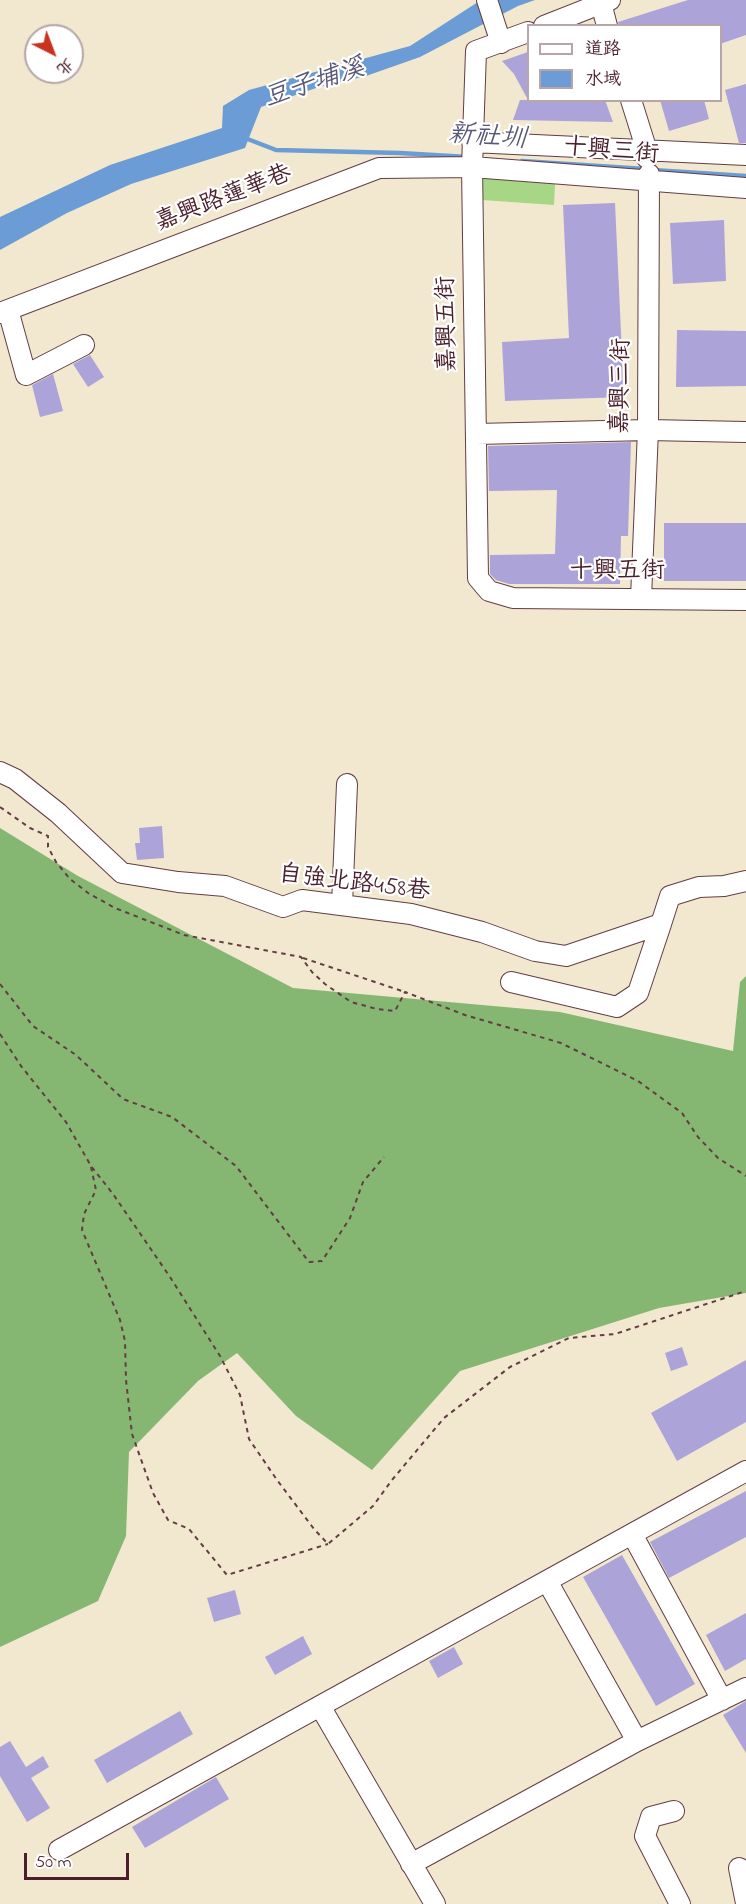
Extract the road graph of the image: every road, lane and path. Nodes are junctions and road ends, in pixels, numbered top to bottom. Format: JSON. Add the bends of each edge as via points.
{"nodes":[{"id":1,"x":488,"y":0,"type":"edge"},
{"id":2,"x":605,"y":2,"type":"edge"},
{"id":3,"x":549,"y":24,"type":"edge"},
{"id":4,"x":608,"y":24,"type":"edge"},
{"id":5,"x":527,"y":32,"type":"edge"},
{"id":6,"x":501,"y":43,"type":"junction"},
{"id":7,"x":632,"y":102,"type":"edge"},
{"id":8,"x":472,"y":155,"type":"junction"},
{"id":9,"x":746,"y":155,"type":"edge"},
{"id":10,"x":648,"y":166,"type":"junction"},
{"id":11,"x":746,"y":188,"type":"edge"},
{"id":12,"x":4,"y":311,"type":"edge"},
{"id":13,"x":84,"y":345,"type":"dead end"},
{"id":14,"x":648,"y":430,"type":"junction"},
{"id":15,"x":746,"y":432,"type":"edge"},
{"id":16,"x":476,"y":434,"type":"junction"},
{"id":17,"x":489,"y":591,"type":"joint"},
{"id":18,"x":641,"y":598,"type":"junction"},
{"id":19,"x":746,"y":600,"type":"edge"},
{"id":20,"x":0,"y":772,"type":"edge"},
{"id":21,"x":347,"y":784,"type":"dead end"},
{"id":22,"x":0,"y":807,"type":"edge"},
{"id":23,"x":746,"y":881,"type":"edge"},
{"id":24,"x":342,"y":905,"type":"junction"},
{"id":25,"x":661,"y":924,"type":"junction"},
{"id":26,"x":301,"y":957,"type":"junction"},
{"id":27,"x":511,"y":982,"type":"dead end"},
{"id":28,"x":0,"y":984,"type":"edge"},
{"id":29,"x":405,"y":992,"type":"junction"},
{"id":30,"x":0,"y":1034,"type":"edge"},
{"id":31,"x":384,"y":1157,"type":"dead end"},
{"id":32,"x":90,"y":1166,"type":"junction"},
{"id":33,"x":746,"y":1176,"type":"edge"},
{"id":34,"x":746,"y":1291,"type":"edge"},
{"id":35,"x":746,"y":1470,"type":"edge"},
{"id":36,"x":632,"y":1534,"type":"junction"},
{"id":37,"x":328,"y":1544,"type":"junction"},
{"id":38,"x":547,"y":1581,"type":"junction"},
{"id":39,"x":746,"y":1688,"type":"edge"},
{"id":40,"x":722,"y":1700,"type":"junction"},
{"id":41,"x":320,"y":1706,"type":"junction"},
{"id":42,"x":637,"y":1741,"type":"junction"},
{"id":43,"x":674,"y":1811,"type":"dead end"},
{"id":44,"x":59,"y":1850,"type":"dead end"},
{"id":45,"x":411,"y":1863,"type":"junction"},
{"id":46,"x":739,"y":1868,"type":"dead end"},
{"id":47,"x":746,"y":1903,"type":"edge"},
{"id":48,"x":435,"y":1904,"type":"edge"},
{"id":49,"x":680,"y":1904,"type":"edge"}],
"edges":[{"from":1,"to":6,"type":"street"},
{"from":2,"to":3,"type":"street"},
{"from":2,"to":4,"type":"street"},
{"from":5,"to":6,"type":"street"},
{"from":6,"to":8,"type":"street","name":"嘉興五街","via":[[476,51]]},
{"from":7,"to":10,"type":"street","name":"嘉興三街"},
{"from":8,"to":10,"type":"street"},
{"from":8,"to":10,"type":"street","name":"十興三街"},
{"from":8,"to":12,"type":"street","name":"嘉興路蓮華巷","via":[[379,168]]},
{"from":8,"to":16,"type":"street","name":"嘉興五街"},
{"from":9,"to":10,"type":"street"},
{"from":10,"to":11,"type":"street","name":"十興三街"},
{"from":10,"to":14,"type":"street","name":"嘉興三街"},
{"from":12,"to":13,"type":"street","via":[[26,375]]},
{"from":14,"to":15,"type":"street"},
{"from":14,"to":16,"type":"street"},
{"from":14,"to":18,"type":"street","name":"嘉興三街"},
{"from":16,"to":17,"type":"street","name":"嘉興五街","via":[[478,578]]},
{"from":17,"to":18,"type":"street","name":"十興五街","via":[[513,598]]},
{"from":18,"to":19,"type":"street","name":"十興五街"},
{"from":20,"to":24,"type":"street","name":"自強北路458巷","via":[[58,813],[122,873],[225,886],[283,906],[302,900]]},
{"from":21,"to":24,"type":"street"},
{"from":22,"to":26,"type":"path","via":[[48,836],[48,847],[70,879],[115,908],[184,935]]},
{"from":23,"to":25,"type":"street","via":[[699,887],[670,896]]},
{"from":24,"to":25,"type":"street","name":"自強北路458巷","via":[[411,914],[482,932],[535,951],[566,956]]},
{"from":25,"to":27,"type":"street","via":[[638,993],[617,1007]]},
{"from":26,"to":29,"type":"path"},
{"from":26,"to":29,"type":"path","via":[[325,984],[351,1002],[395,1011]]},
{"from":28,"to":31,"type":"path","via":[[33,1026],[76,1055],[123,1099],[172,1117],[236,1166],[309,1262],[322,1261],[350,1218],[363,1182]]},
{"from":29,"to":33,"type":"path","via":[[465,1015],[561,1043],[638,1081],[682,1113],[718,1158]]},
{"from":30,"to":32,"type":"path","via":[[66,1122]]},
{"from":32,"to":37,"type":"path","via":[[170,1276],[220,1356],[240,1395],[249,1439]]},
{"from":32,"to":37,"type":"path","via":[[96,1190],[84,1214],[82,1230],[120,1320],[126,1341],[132,1434],[153,1493],[168,1520],[189,1529],[227,1575]]},
{"from":34,"to":37,"type":"path","via":[[615,1334],[569,1338],[510,1367],[444,1418],[373,1506]]},
{"from":35,"to":36,"type":"street"},
{"from":36,"to":38,"type":"street"},
{"from":36,"to":40,"type":"street"},
{"from":38,"to":41,"type":"street"},
{"from":38,"to":42,"type":"street"},
{"from":39,"to":40,"type":"street"},
{"from":40,"to":42,"type":"street"},
{"from":41,"to":44,"type":"street"},
{"from":41,"to":45,"type":"street"},
{"from":42,"to":45,"type":"street"},
{"from":43,"to":49,"type":"street","via":[[651,1817],[645,1836]]},
{"from":45,"to":48,"type":"street"},
{"from":46,"to":47,"type":"street"}]}
